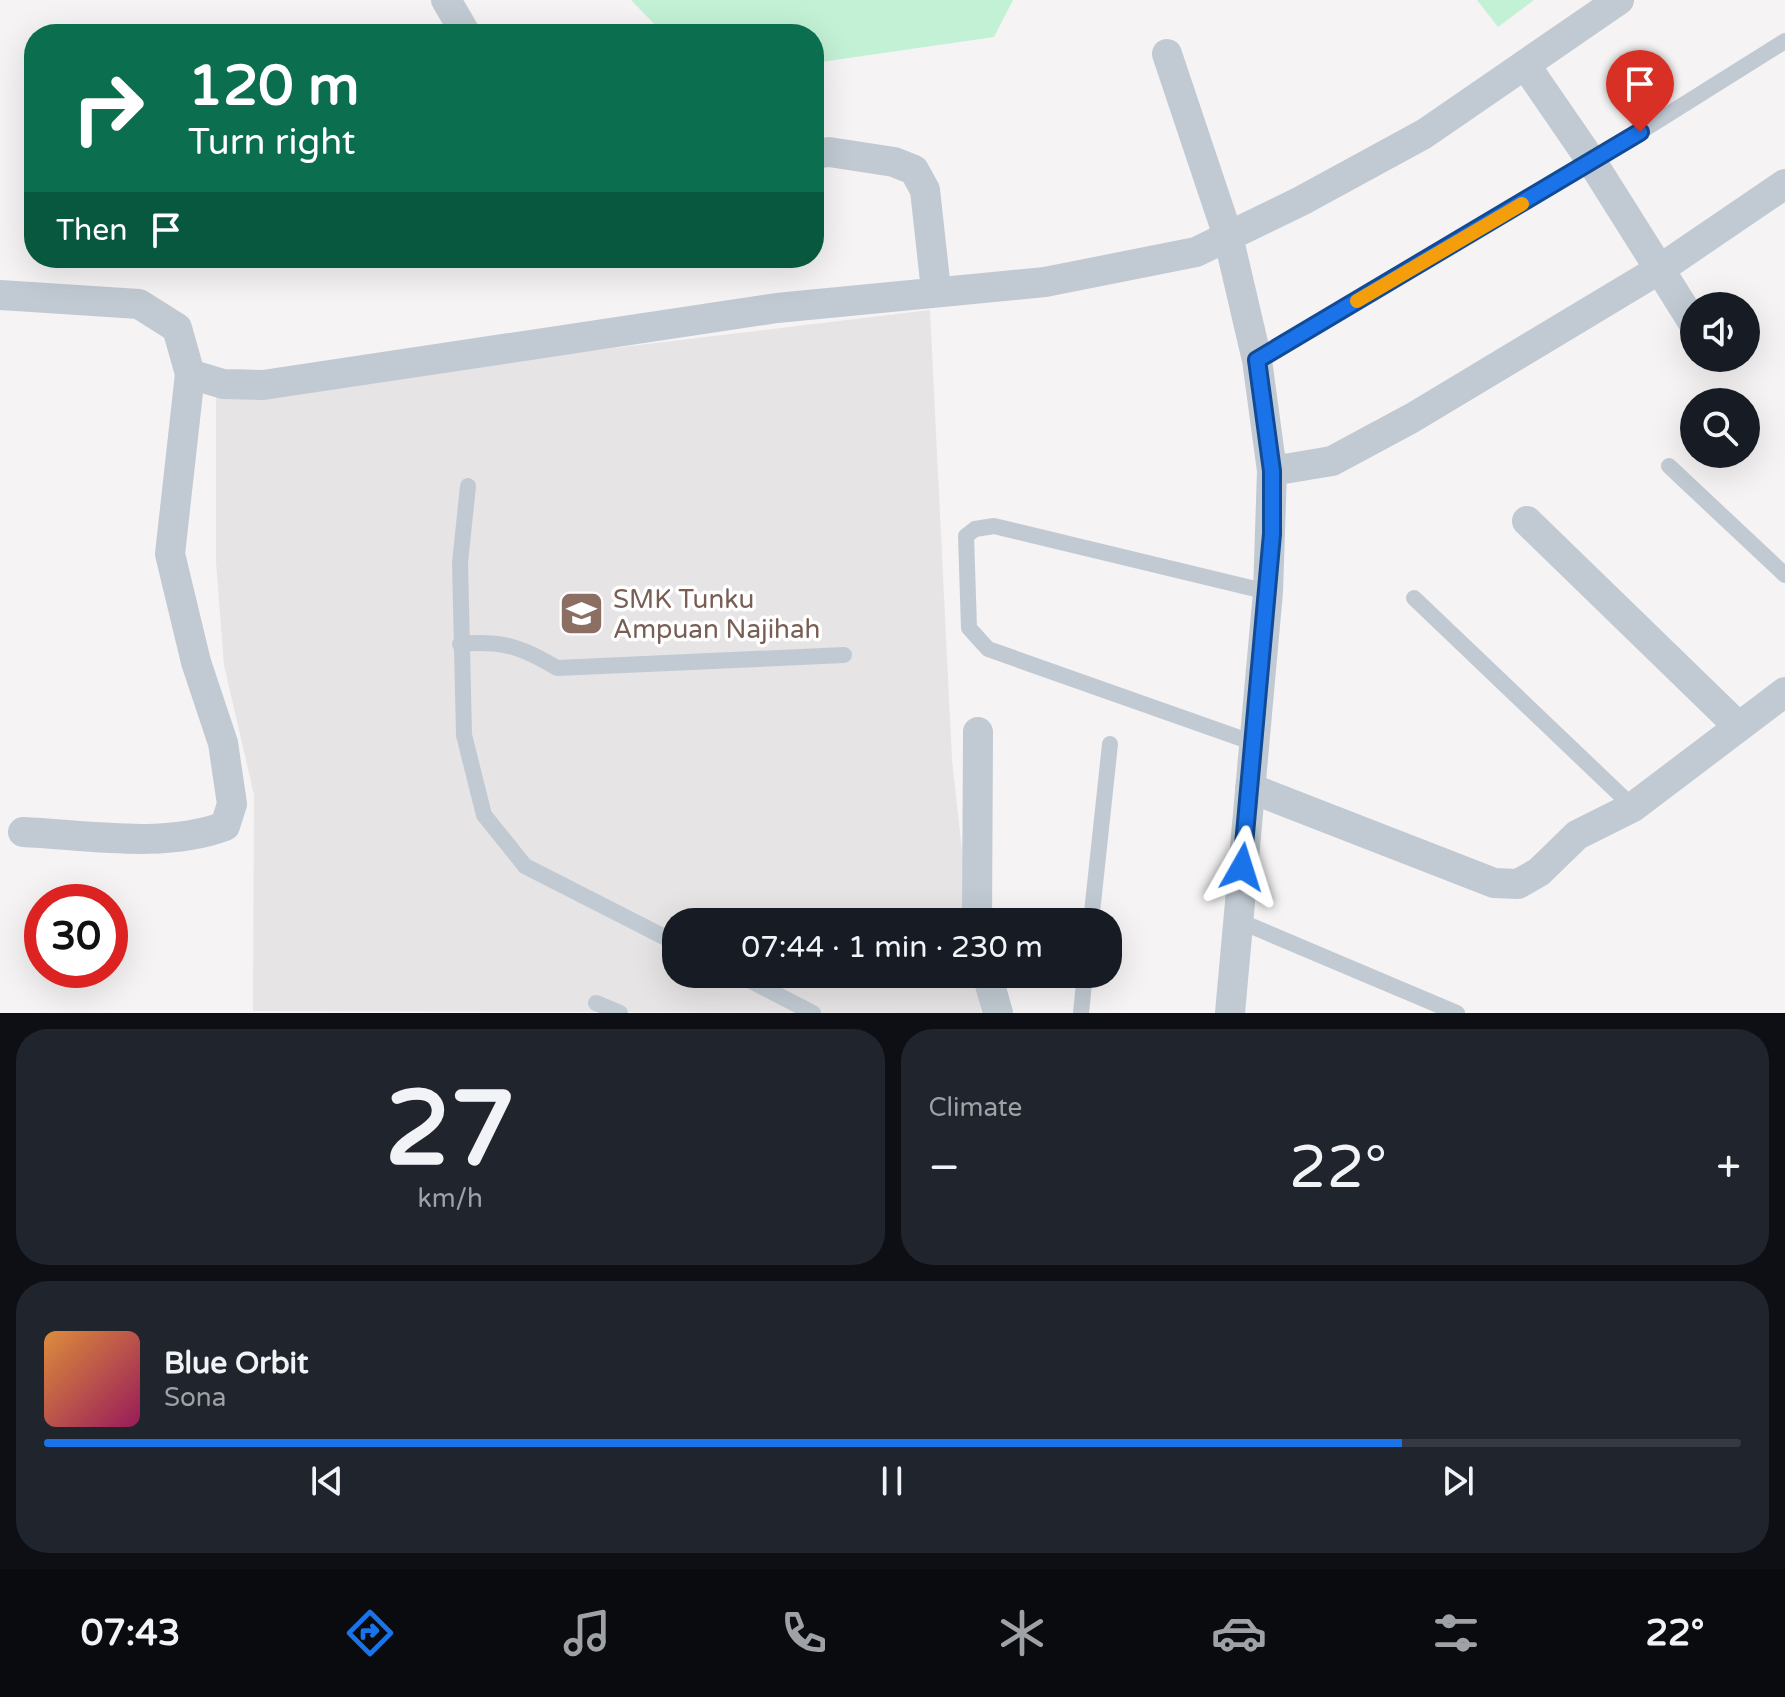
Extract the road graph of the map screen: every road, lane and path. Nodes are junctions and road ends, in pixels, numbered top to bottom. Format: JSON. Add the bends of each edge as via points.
{"nodes":[{"id":1,"x":446,"y":0,"type":"edge"},
{"id":2,"x":1619,"y":0,"type":"edge"},
{"id":3,"x":460,"y":24,"type":"edge"},
{"id":4,"x":1785,"y":41,"type":"edge"},
{"id":5,"x":1167,"y":54,"type":"dead end"},
{"id":6,"x":1526,"y":66,"type":"junction"},
{"id":7,"x":824,"y":153,"type":"edge"},
{"id":8,"x":1592,"y":162,"type":"junction"},
{"id":9,"x":1785,"y":184,"type":"edge"},
{"id":10,"x":1228,"y":236,"type":"junction"},
{"id":11,"x":1660,"y":269,"type":"junction"},
{"id":12,"x":936,"y":290,"type":"junction"},
{"id":13,"x":0,"y":295,"type":"edge"},
{"id":14,"x":1680,"y":301,"type":"edge"},
{"id":15,"x":1257,"y":360,"type":"junction"},
{"id":16,"x":190,"y":374,"type":"junction"},
{"id":17,"x":1669,"y":466,"type":"dead end"},
{"id":18,"x":1272,"y":471,"type":"junction"},
{"id":19,"x":468,"y":486,"type":"dead end"},
{"id":20,"x":1527,"y":521,"type":"dead end"},
{"id":21,"x":1785,"y":575,"type":"edge"},
{"id":22,"x":1268,"y":592,"type":"junction"},
{"id":23,"x":1414,"y":598,"type":"dead end"},
{"id":24,"x":460,"y":644,"type":"junction"},
{"id":25,"x":844,"y":655,"type":"dead end"},
{"id":26,"x":1785,"y":692,"type":"edge"},
{"id":27,"x":1738,"y":726,"type":"junction"},
{"id":28,"x":978,"y":732,"type":"dead end"},
{"id":29,"x":1254,"y":743,"type":"junction"},
{"id":30,"x":1110,"y":744,"type":"dead end"},
{"id":31,"x":1250,"y":788,"type":"junction"},
{"id":32,"x":1633,"y":807,"type":"junction"},
{"id":33,"x":23,"y":832,"type":"dead end"},
{"id":34,"x":977,"y":908,"type":"edge"},
{"id":35,"x":1092,"y":908,"type":"edge"},
{"id":36,"x":1237,"y":920,"type":"junction"},
{"id":37,"x":662,"y":936,"type":"edge"},
{"id":38,"x":764,"y":988,"type":"edge"},
{"id":39,"x":991,"y":988,"type":"edge"},
{"id":40,"x":1084,"y":988,"type":"edge"},
{"id":41,"x":596,"y":1003,"type":"dead end"},
{"id":42,"x":620,"y":1013,"type":"edge"},
{"id":43,"x":813,"y":1013,"type":"edge"},
{"id":44,"x":998,"y":1013,"type":"edge"},
{"id":45,"x":1081,"y":1013,"type":"edge"},
{"id":46,"x":1230,"y":1013,"type":"edge"},
{"id":47,"x":1457,"y":1013,"type":"edge"}],
"edges":[{"from":1,"to":3,"type":"street"},
{"from":2,"to":6,"type":"street"},
{"from":4,"to":8,"type":"lane"},
{"from":5,"to":10,"type":"street"},
{"from":6,"to":8,"type":"street"},
{"from":6,"to":10,"type":"street","via":[[1424,134]]},
{"from":7,"to":12,"type":"street","via":[[894,162],[914,170],[925,190]]},
{"from":8,"to":11,"type":"street"},
{"from":8,"to":15,"type":"lane"},
{"from":9,"to":11,"type":"street"},
{"from":10,"to":12,"type":"street","via":[[1196,252],[1045,282]]},
{"from":10,"to":15,"type":"street"},
{"from":11,"to":14,"type":"street"},
{"from":11,"to":18,"type":"street","via":[[1332,461]]},
{"from":12,"to":16,"type":"street","via":[[777,308],[263,385],[223,384]]},
{"from":13,"to":16,"type":"street","via":[[139,304],[177,328]]},
{"from":15,"to":18,"type":"street"},
{"from":16,"to":33,"type":"street","via":[[170,554],[196,662],[223,743],[232,804],[225,826],[202,835],[167,838]]},
{"from":17,"to":21,"type":"lane"},
{"from":18,"to":22,"type":"street"},
{"from":19,"to":24,"type":"lane","via":[[460,563]]},
{"from":20,"to":27,"type":"street"},
{"from":22,"to":29,"type":"street"},
{"from":22,"to":29,"type":"lane","via":[[994,526],[966,536],[969,628],[988,649]]},
{"from":23,"to":32,"type":"lane"},
{"from":24,"to":25,"type":"lane","via":[[523,647],[557,668]]},
{"from":24,"to":37,"type":"lane","via":[[464,735],[484,815],[525,866]]},
{"from":26,"to":27,"type":"street"},
{"from":27,"to":32,"type":"street"},
{"from":28,"to":34,"type":"street"},
{"from":29,"to":31,"type":"street"},
{"from":30,"to":35,"type":"lane"},
{"from":31,"to":32,"type":"street","via":[[1494,883],[1518,884],[1539,872],[1577,835]]},
{"from":31,"to":36,"type":"street"},
{"from":36,"to":46,"type":"street"},
{"from":36,"to":47,"type":"lane"},
{"from":38,"to":43,"type":"lane"},
{"from":39,"to":44,"type":"street"},
{"from":40,"to":45,"type":"lane"},
{"from":41,"to":42,"type":"lane"}]}
